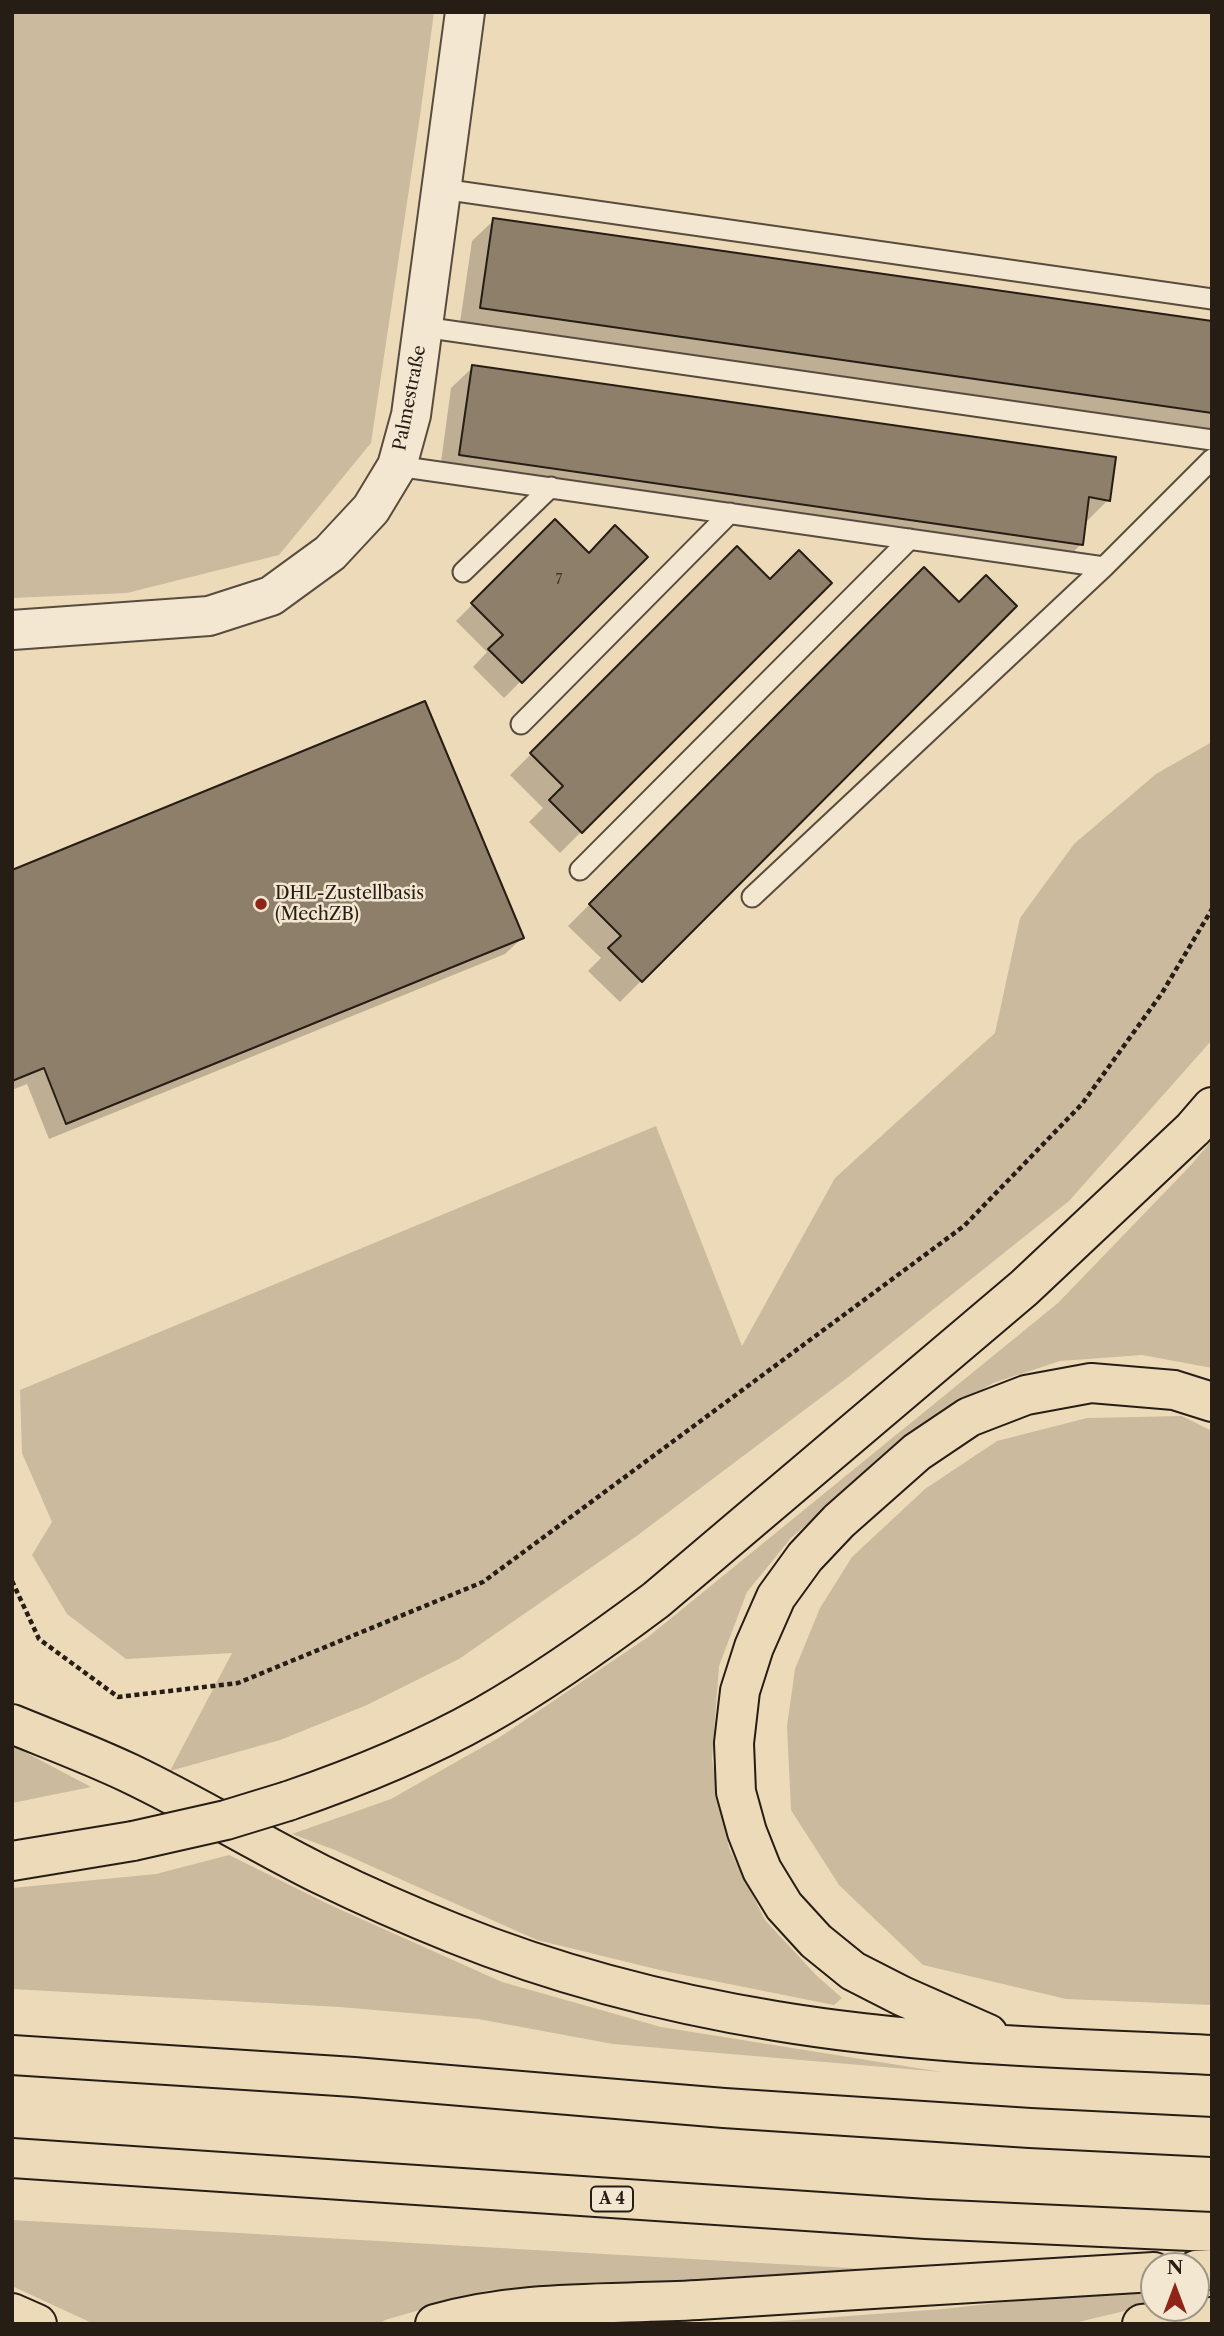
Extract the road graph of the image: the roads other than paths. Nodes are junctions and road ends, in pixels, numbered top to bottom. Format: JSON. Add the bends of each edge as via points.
{"nodes":[{"id":1,"x":465,"y":12,"type":"edge"},
{"id":2,"x":442,"y":189,"type":"junction"},
{"id":3,"x":1212,"y":299,"type":"edge"},
{"id":4,"x":423,"y":327,"type":"junction"},
{"id":5,"x":1212,"y":440,"type":"edge"},
{"id":6,"x":1212,"y":459,"type":"edge"},
{"id":7,"x":397,"y":466,"type":"junction"},
{"id":8,"x":551,"y":487,"type":"junction"},
{"id":9,"x":730,"y":513,"type":"junction"},
{"id":10,"x":910,"y":539,"type":"junction"},
{"id":11,"x":1104,"y":567,"type":"junction"},
{"id":12,"x":463,"y":572,"type":"dead end"},
{"id":13,"x":12,"y":630,"type":"edge"},
{"id":14,"x":520,"y":723,"type":"dead end"},
{"id":15,"x":580,"y":870,"type":"dead end"},
{"id":16,"x":751,"y":897,"type":"dead end"},
{"id":17,"x":1212,"y":1107,"type":"edge"},
{"id":18,"x":1212,"y":1402,"type":"edge"},
{"id":19,"x":12,"y":1724,"type":"edge"},
{"id":20,"x":12,"y":1861,"type":"edge"},
{"id":21,"x":1016,"y":2046,"type":"junction"},
{"id":22,"x":12,"y":2055,"type":"edge"},
{"id":23,"x":1212,"y":2055,"type":"edge"},
{"id":24,"x":1212,"y":2137,"type":"edge"},
{"id":25,"x":12,"y":2158,"type":"edge"},
{"id":26,"x":1212,"y":2232,"type":"edge"},
{"id":27,"x":1140,"y":2273,"type":"edge"},
{"id":28,"x":12,"y":2313,"type":"edge"},
{"id":29,"x":1212,"y":2318,"type":"edge"},
{"id":30,"x":37,"y":2324,"type":"edge"},
{"id":31,"x":435,"y":2324,"type":"edge"},
{"id":32,"x":1142,"y":2324,"type":"edge"}],
"edges":[{"from":1,"to":2,"type":"street","name":"Palmestraße"},
{"from":2,"to":3,"type":"lane"},
{"from":2,"to":4,"type":"street","name":"Palmestraße"},
{"from":4,"to":5,"type":"lane"},
{"from":4,"to":7,"type":"street","name":"Palmestraße","via":[[411,415]]},
{"from":6,"to":11,"type":"lane"},
{"from":7,"to":8,"type":"lane"},
{"from":7,"to":13,"type":"street","name":"Palmestraße","via":[[371,509],[330,553],[271,596],[209,615]]},
{"from":8,"to":9,"type":"lane"},
{"from":8,"to":12,"type":"lane"},
{"from":9,"to":10,"type":"lane"},
{"from":9,"to":14,"type":"lane"},
{"from":10,"to":11,"type":"lane"},
{"from":10,"to":15,"type":"lane"},
{"from":11,"to":16,"type":"lane"},
{"from":17,"to":20,"type":"highway","bridge":true,"via":[[1024,1287],[656,1600],[599,1643],[483,1717],[356,1777],[226,1820]]},
{"from":18,"to":21,"type":"highway","via":[[1174,1390],[1091,1383],[1026,1395],[969,1417],[917,1452],[805,1557],[776,1597],[743,1680],[734,1743],[736,1792],[762,1870],[784,1906],[816,1941],[853,1971]]},
{"from":19,"to":21,"type":"highway","via":[[129,1773],[321,1874],[452,1933],[526,1960],[602,1984],[778,2022]]},
{"from":21,"to":23,"type":"highway"},
{"from":22,"to":24,"type":"highway","via":[[724,2108]]},
{"from":25,"to":26,"type":"highway","number":"A 4","via":[[898,2218]]},
{"from":27,"to":31,"type":"highway","via":[[528,2306]]},
{"from":28,"to":30,"type":"highway"},
{"from":29,"to":32,"type":"highway"}]}
